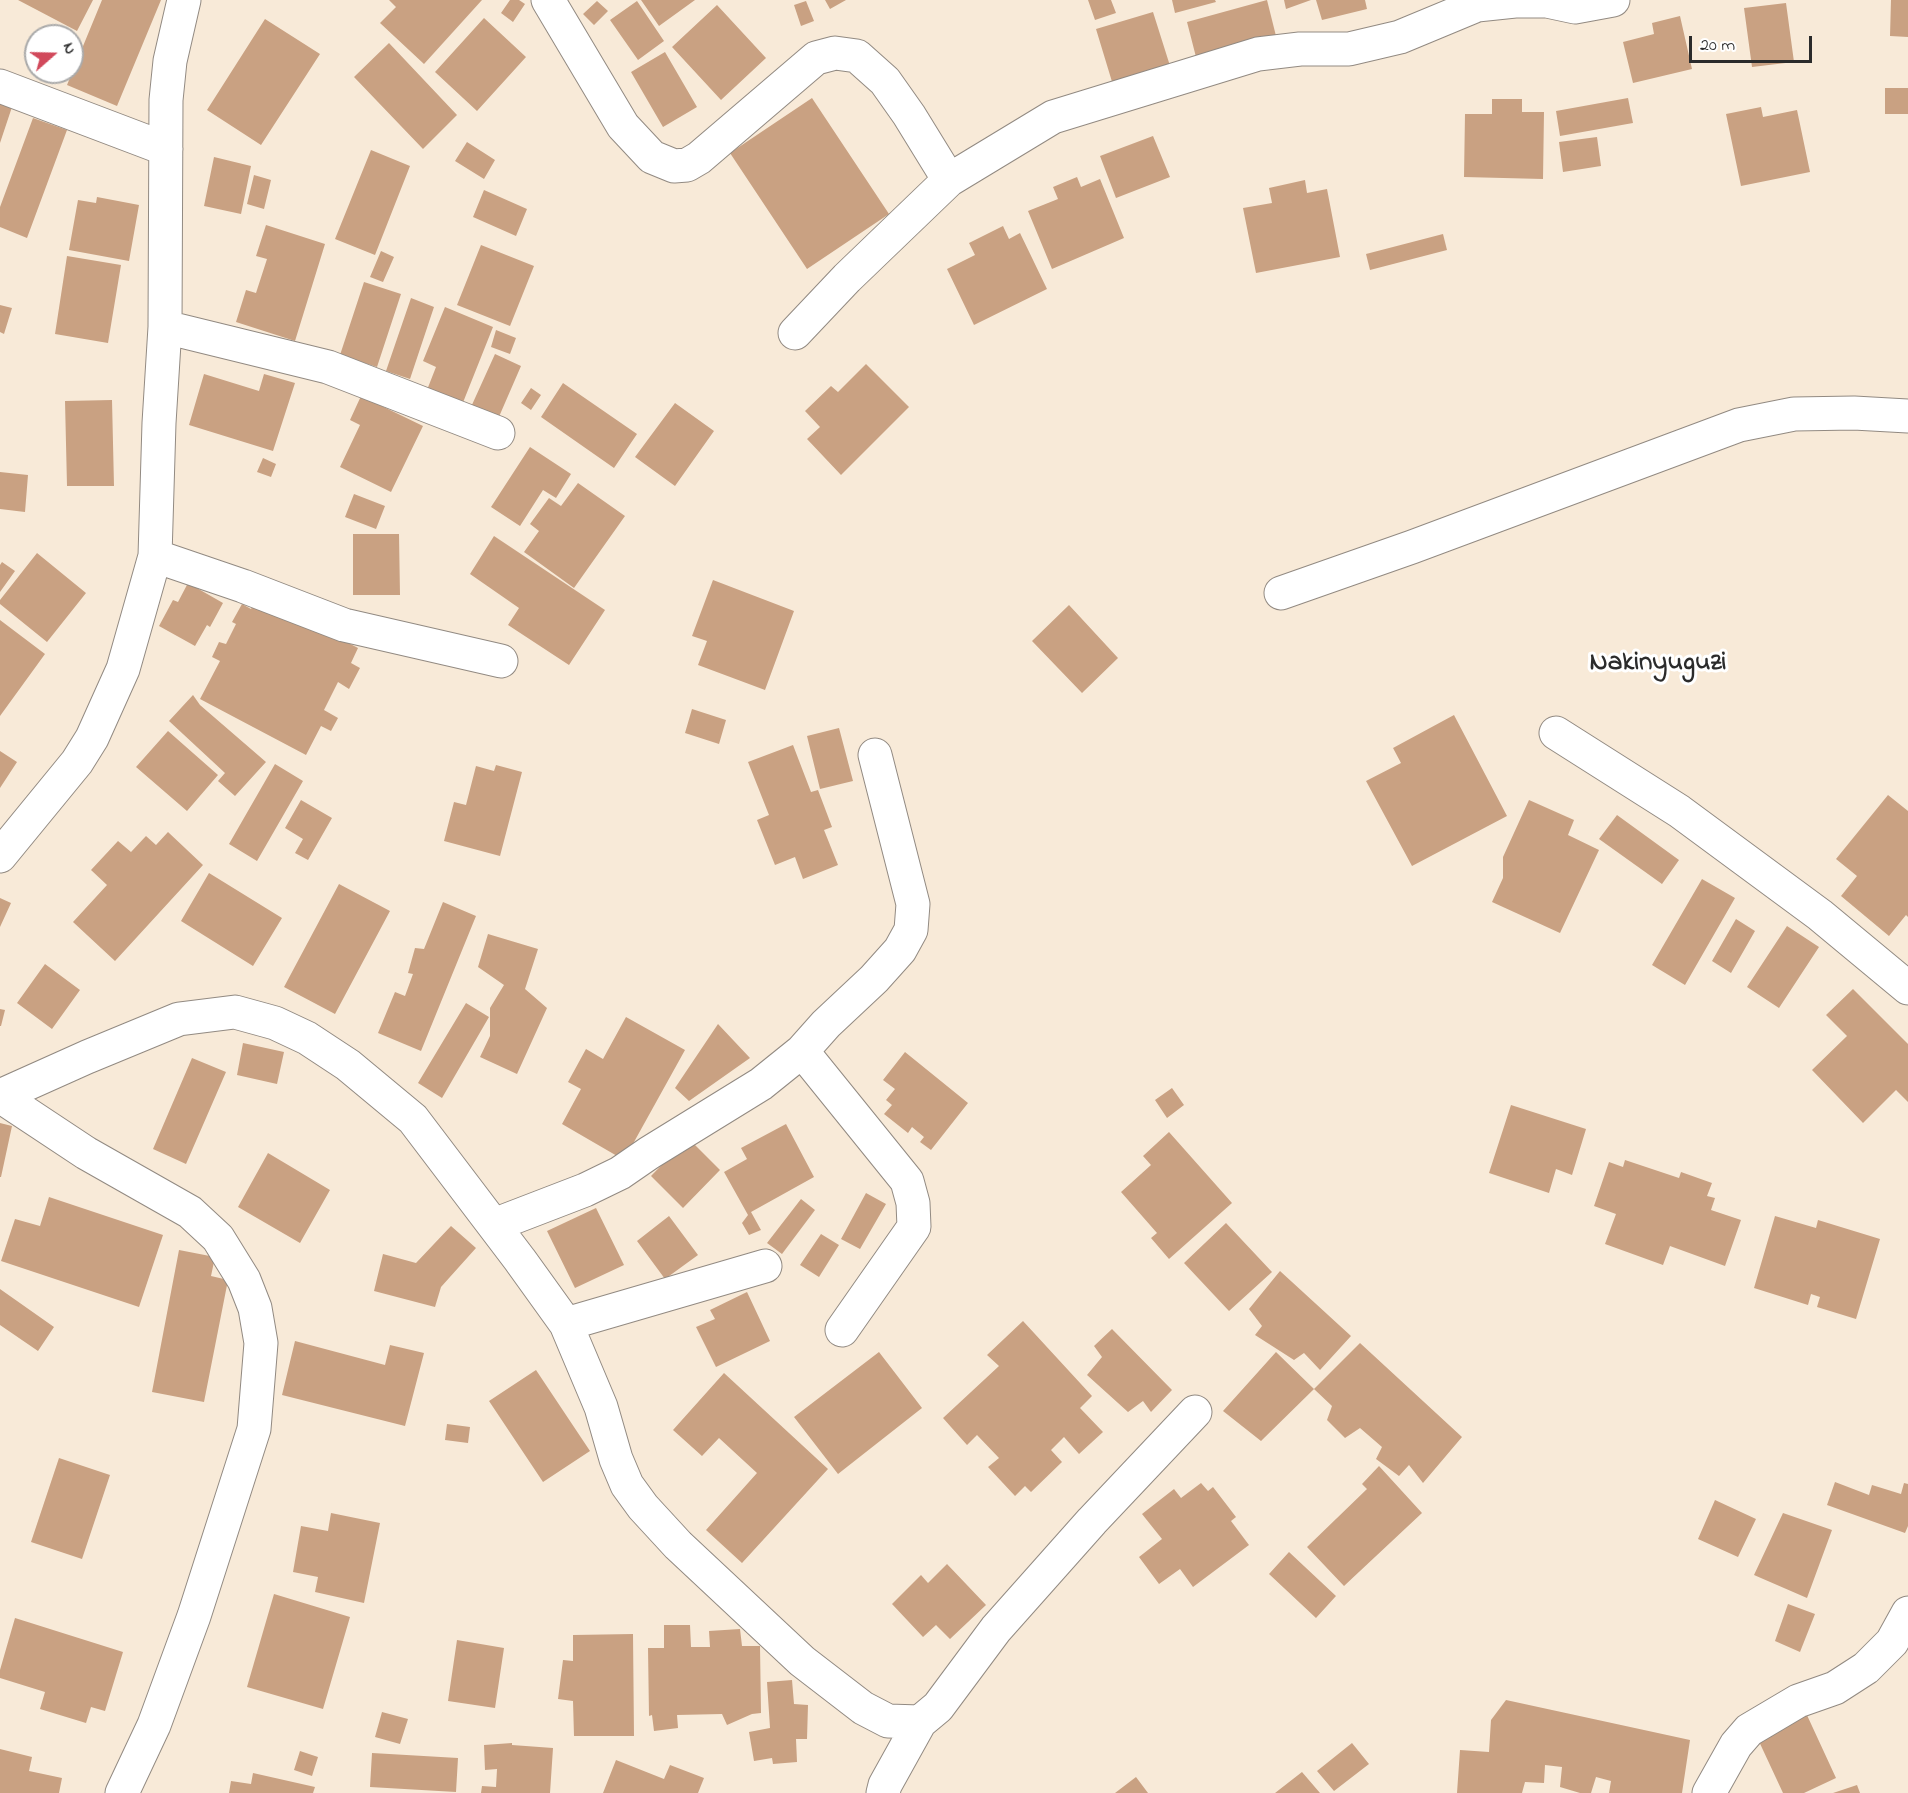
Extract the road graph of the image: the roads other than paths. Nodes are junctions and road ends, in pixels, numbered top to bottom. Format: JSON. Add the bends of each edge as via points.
{"nodes":[{"id":1,"x":184,"y":0,"type":"edge"},
{"id":2,"x":548,"y":0,"type":"edge"},
{"id":3,"x":1612,"y":0,"type":"edge"},
{"id":4,"x":0,"y":86,"type":"edge"},
{"id":5,"x":165,"y":149,"type":"junction"},
{"id":6,"x":948,"y":180,"type":"junction"},
{"id":7,"x":165,"y":327,"type":"junction"},
{"id":8,"x":795,"y":333,"type":"dead end"},
{"id":9,"x":1908,"y":416,"type":"edge"},
{"id":10,"x":498,"y":433,"type":"dead end"},
{"id":11,"x":154,"y":556,"type":"junction"},
{"id":12,"x":1281,"y":593,"type":"dead end"},
{"id":13,"x":501,"y":661,"type":"dead end"},
{"id":14,"x":1557,"y":733,"type":"dead end"},
{"id":15,"x":875,"y":755,"type":"dead end"},
{"id":16,"x":0,"y":856,"type":"edge"},
{"id":17,"x":1908,"y":988,"type":"edge"},
{"id":18,"x":802,"y":1051,"type":"junction"},
{"id":19,"x":0,"y":1096,"type":"edge"},
{"id":20,"x":494,"y":1225,"type":"junction"},
{"id":21,"x":765,"y":1266,"type":"dead end"},
{"id":22,"x":566,"y":1324,"type":"junction"},
{"id":23,"x":842,"y":1330,"type":"dead end"},
{"id":24,"x":1195,"y":1412,"type":"dead end"},
{"id":25,"x":1908,"y":1613,"type":"edge"},
{"id":26,"x":920,"y":1722,"type":"junction"},
{"id":27,"x":122,"y":1793,"type":"edge"},
{"id":28,"x":883,"y":1793,"type":"edge"},
{"id":29,"x":1709,"y":1793,"type":"edge"}],
"edges":[{"from":1,"to":5,"type":"street","via":[[170,61]]},
{"from":2,"to":6,"type":"street","via":[[623,126],[652,158],[674,166],[687,165],[816,58],[835,53],[856,56],[885,81]]},
{"from":3,"to":6,"type":"street","via":[[1575,7],[1547,1],[1477,5],[1400,37],[1349,49],[1258,54],[1053,117]]},
{"from":4,"to":5,"type":"street"},
{"from":5,"to":7,"type":"street"},
{"from":6,"to":8,"type":"street"},
{"from":7,"to":10,"type":"street","via":[[328,367]]},
{"from":7,"to":11,"type":"street"},
{"from":9,"to":12,"type":"street","via":[[1794,414],[1739,425]]},
{"from":11,"to":13,"type":"street","via":[[344,625]]},
{"from":11,"to":16,"type":"street","via":[[123,669],[92,738]]},
{"from":14,"to":17,"type":"street","via":[[1679,811],[1820,915]]},
{"from":15,"to":18,"type":"street","via":[[913,904],[911,930],[900,950],[874,979]]},
{"from":18,"to":20,"type":"street","via":[[761,1084],[621,1173]]},
{"from":18,"to":23,"type":"street","via":[[907,1181],[913,1203],[914,1227]]},
{"from":19,"to":20,"type":"street","via":[[179,1019],[235,1012],[307,1038],[356,1072],[413,1119]]},
{"from":19,"to":27,"type":"street","via":[[86,1153],[190,1212],[218,1238],[244,1280],[255,1308],[261,1343],[254,1429],[194,1616],[154,1725]]},
{"from":20,"to":22,"type":"street"},
{"from":21,"to":22,"type":"street"},
{"from":22,"to":26,"type":"street","via":[[601,1407],[623,1476],[643,1507],[802,1661],[862,1708],[888,1721]]},
{"from":24,"to":26,"type":"street","via":[[1034,1586],[996,1629],[938,1707]]},
{"from":25,"to":29,"type":"street","via":[[1892,1642],[1866,1668],[1835,1688],[1798,1701],[1749,1730],[1736,1744]]},
{"from":26,"to":28,"type":"street"}]}
